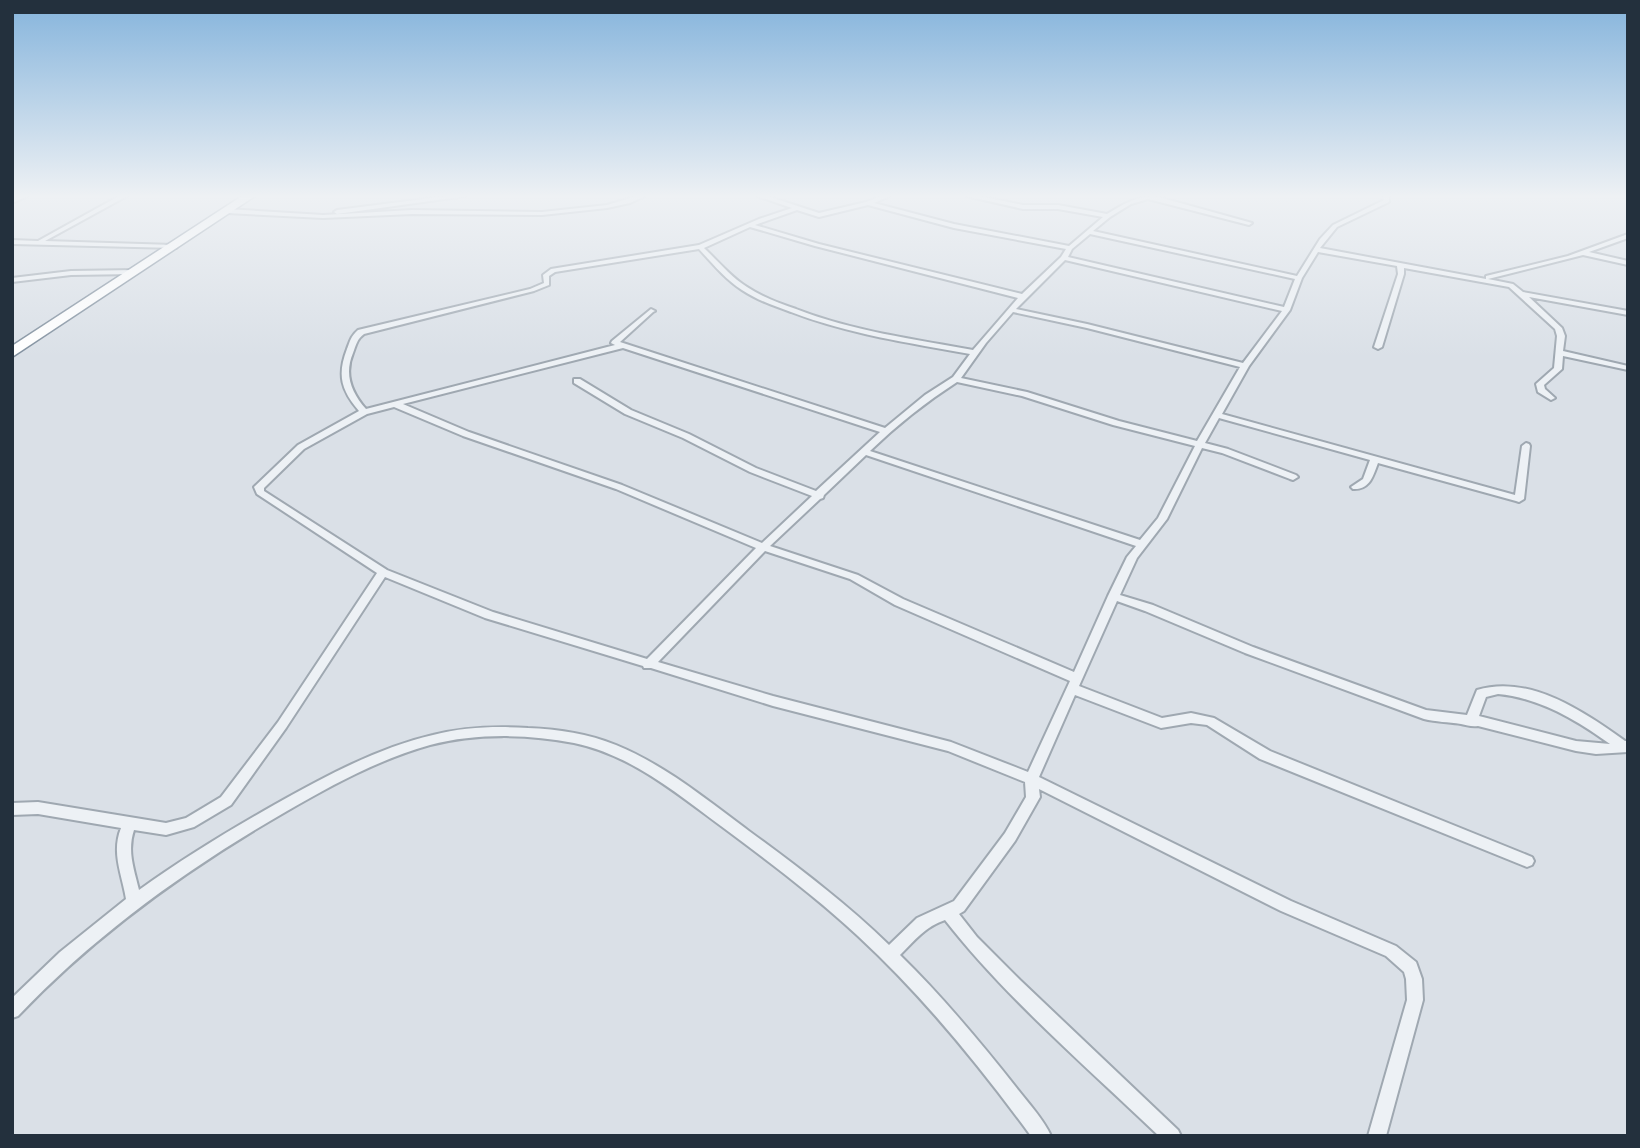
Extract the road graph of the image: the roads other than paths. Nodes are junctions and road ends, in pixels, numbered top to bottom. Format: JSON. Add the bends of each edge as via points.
{"nodes":[{"id":1,"x":170,"y":250,"type":"edge"},
{"id":2,"x":684,"y":250,"type":"edge"},
{"id":3,"x":702,"y":250,"type":"edge"},
{"id":4,"x":829,"y":250,"type":"edge"},
{"id":5,"x":1069,"y":250,"type":"edge"},
{"id":6,"x":1169,"y":250,"type":"edge"},
{"id":7,"x":1318,"y":250,"type":"joint"},
{"id":8,"x":1593,"y":250,"type":"edge"},
{"id":9,"x":1584,"y":253,"type":"junction"},
{"id":10,"x":1064,"y":258,"type":"junction"},
{"id":11,"x":1628,"y":263,"type":"edge"},
{"id":12,"x":1400,"y":265,"type":"junction"},
{"id":13,"x":135,"y":272,"type":"junction"},
{"id":14,"x":1299,"y":278,"type":"junction"},
{"id":15,"x":1481,"y":278,"type":"junction"},
{"id":16,"x":12,"y":280,"type":"edge"},
{"id":17,"x":1521,"y":294,"type":"junction"},
{"id":18,"x":1023,"y":297,"type":"junction"},
{"id":19,"x":1011,"y":310,"type":"junction"},
{"id":20,"x":1286,"y":310,"type":"junction"},
{"id":21,"x":651,"y":311,"type":"dead end"},
{"id":22,"x":1628,"y":313,"type":"edge"},
{"id":23,"x":622,"y":346,"type":"junction"},
{"id":24,"x":1378,"y":347,"type":"dead end"},
{"id":25,"x":974,"y":352,"type":"junction"},
{"id":26,"x":12,"y":353,"type":"edge"},
{"id":27,"x":1560,"y":353,"type":"junction"},
{"id":28,"x":1245,"y":366,"type":"junction"},
{"id":29,"x":1628,"y":368,"type":"edge"},
{"id":30,"x":956,"y":379,"type":"junction"},
{"id":31,"x":577,"y":381,"type":"dead end"},
{"id":32,"x":1551,"y":398,"type":"dead end"},
{"id":33,"x":395,"y":404,"type":"junction"},
{"id":34,"x":365,"y":412,"type":"junction"},
{"id":35,"x":1217,"y":415,"type":"junction"},
{"id":36,"x":886,"y":431,"type":"junction"},
{"id":37,"x":1200,"y":444,"type":"junction"},
{"id":38,"x":1526,"y":446,"type":"dead end"},
{"id":39,"x":865,"y":452,"type":"junction"},
{"id":40,"x":1375,"y":460,"type":"junction"},
{"id":41,"x":1293,"y":477,"type":"dead end"},
{"id":42,"x":1356,"y":487,"type":"dead end"},
{"id":43,"x":820,"y":496,"type":"junction"},
{"id":44,"x":1141,"y":544,"type":"junction"},
{"id":45,"x":763,"y":547,"type":"junction"},
{"id":46,"x":383,"y":572,"type":"junction"},
{"id":47,"x":1113,"y":596,"type":"junction"},
{"id":48,"x":648,"y":665,"type":"junction"},
{"id":49,"x":1073,"y":683,"type":"junction"},
{"id":50,"x":1472,"y":721,"type":"junction"},
{"id":51,"x":1626,"y":747,"type":"edge"},
{"id":52,"x":1031,"y":779,"type":"junction"},
{"id":53,"x":12,"y":809,"type":"edge"},
{"id":54,"x":130,"y":822,"type":"junction"},
{"id":55,"x":1527,"y":861,"type":"dead end"},
{"id":56,"x":134,"y":902,"type":"junction"},
{"id":57,"x":949,"y":913,"type":"junction"},
{"id":58,"x":890,"y":955,"type":"junction"},
{"id":59,"x":12,"y":1010,"type":"edge"},
{"id":60,"x":1042,"y":1136,"type":"edge"},
{"id":61,"x":1172,"y":1136,"type":"edge"},
{"id":62,"x":1377,"y":1136,"type":"edge"}],
"edges":[{"from":1,"to":13,"type":"highway"},
{"from":2,"to":34,"type":"street","via":[[553,271],[546,275],[547,284],[533,290],[361,332],[353,339],[342,375]]},
{"from":3,"to":25,"type":"street","via":[[751,293],[794,310],[864,332]]},
{"from":4,"to":18,"type":"street"},
{"from":5,"to":10,"type":"street"},
{"from":6,"to":14,"type":"street"},
{"from":7,"to":12,"type":"street"},
{"from":7,"to":14,"type":"street"},
{"from":8,"to":9,"type":"street"},
{"from":9,"to":11,"type":"street"},
{"from":9,"to":15,"type":"street"},
{"from":10,"to":18,"type":"street"},
{"from":10,"to":20,"type":"street"},
{"from":12,"to":15,"type":"street"},
{"from":12,"to":24,"type":"street"},
{"from":13,"to":16,"type":"street"},
{"from":13,"to":26,"type":"highway"},
{"from":14,"to":20,"type":"street"},
{"from":15,"to":17,"type":"street","via":[[1511,285]]},
{"from":17,"to":22,"type":"street"},
{"from":17,"to":27,"type":"street","via":[[1558,328]]},
{"from":18,"to":19,"type":"street"},
{"from":19,"to":25,"type":"street"},
{"from":19,"to":28,"type":"street"},
{"from":20,"to":28,"type":"street"},
{"from":21,"to":23,"type":"street","via":[[615,341]]},
{"from":23,"to":33,"type":"street"},
{"from":23,"to":36,"type":"street"},
{"from":25,"to":30,"type":"street"},
{"from":27,"to":29,"type":"street"},
{"from":27,"to":32,"type":"street","via":[[1556,372],[1540,384]]},
{"from":28,"to":35,"type":"street"},
{"from":30,"to":36,"type":"street"},
{"from":30,"to":37,"type":"street"},
{"from":31,"to":43,"type":"street","via":[[628,412]]},
{"from":33,"to":34,"type":"street"},
{"from":33,"to":45,"type":"street","via":[[619,487]]},
{"from":34,"to":46,"type":"street","via":[[301,447],[259,487],[260,492]]},
{"from":35,"to":37,"type":"street"},
{"from":35,"to":40,"type":"street"},
{"from":36,"to":39,"type":"street"},
{"from":37,"to":41,"type":"street"},
{"from":37,"to":44,"type":"street","via":[[1162,519]]},
{"from":38,"to":40,"type":"street","via":[[1519,499]]},
{"from":39,"to":43,"type":"street"},
{"from":39,"to":44,"type":"street"},
{"from":40,"to":42,"type":"street","via":[[1367,481]]},
{"from":43,"to":45,"type":"street"},
{"from":44,"to":47,"type":"street"},
{"from":45,"to":48,"type":"street"},
{"from":45,"to":49,"type":"street","via":[[853,577]]},
{"from":46,"to":48,"type":"street","via":[[489,614]]},
{"from":46,"to":54,"type":"street","via":[[226,801],[189,823],[166,829]]},
{"from":47,"to":49,"type":"street"},
{"from":47,"to":50,"type":"street","via":[[1424,715]]},
{"from":48,"to":52,"type":"street","via":[[914,736]]},
{"from":49,"to":52,"type":"street"},
{"from":49,"to":55,"type":"street","via":[[1153,721],[1210,721],[1265,755]]},
{"from":50,"to":51,"type":"street","via":[[1572,745],[1610,750]]},
{"from":50,"to":51,"type":"street","via":[[1481,693],[1499,689],[1553,704]]},
{"from":52,"to":57,"type":"street","via":[[1032,797],[1010,837]]},
{"from":52,"to":62,"type":"street","via":[[1406,962],[1414,979],[1415,1008]]},
{"from":53,"to":54,"type":"street","via":[[38,808]]},
{"from":54,"to":56,"type":"street","via":[[122,840],[122,858]]},
{"from":56,"to":58,"type":"street","via":[[273,812],[377,761],[457,735],[532,733],[587,741],[650,769],[772,854]]},
{"from":56,"to":59,"type":"street","via":[[76,946]]},
{"from":57,"to":58,"type":"street","via":[[923,923]]},
{"from":57,"to":61,"type":"street","via":[[1014,986]]},
{"from":58,"to":60,"type":"street","via":[[976,1051]]}]}
